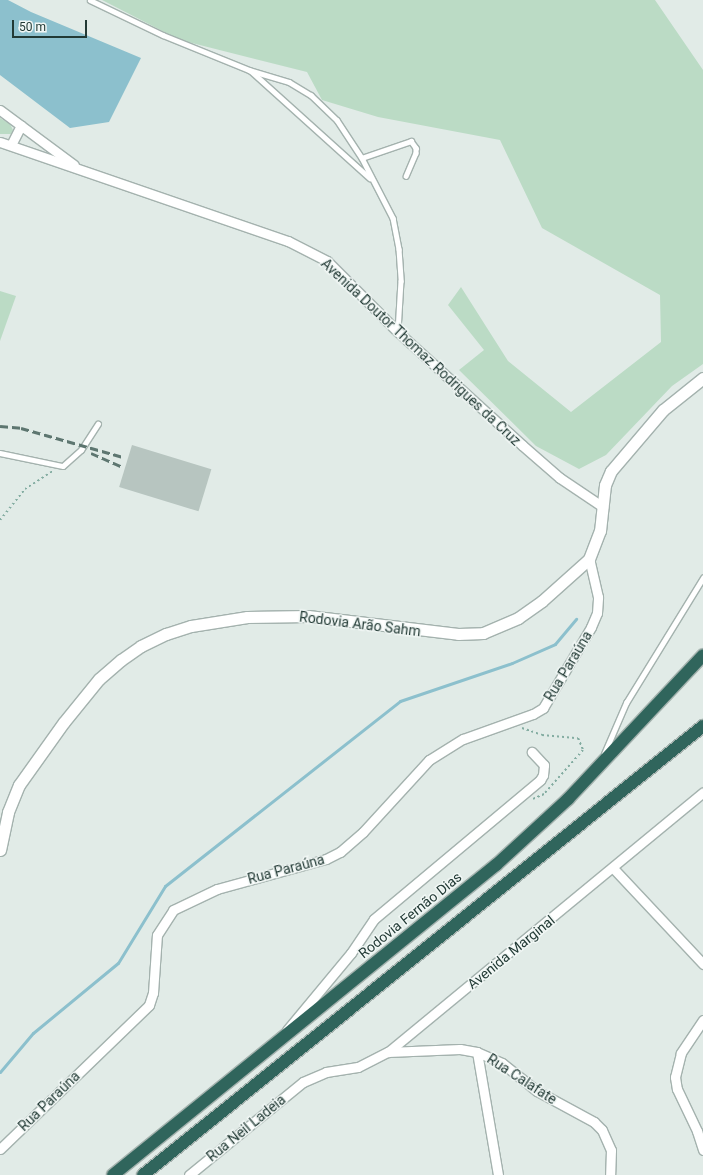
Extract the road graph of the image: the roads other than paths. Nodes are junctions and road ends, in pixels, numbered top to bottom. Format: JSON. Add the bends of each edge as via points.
{"nodes":[{"id":1,"x":90,"y":0,"type":"edge"},
{"id":2,"x":249,"y":70,"type":"junction"},
{"id":3,"x":0,"y":110,"type":"edge"},
{"id":4,"x":21,"y":125,"type":"junction"},
{"id":5,"x":0,"y":142,"type":"edge"},
{"id":6,"x":11,"y":145,"type":"junction"},
{"id":7,"x":362,"y":158,"type":"junction"},
{"id":8,"x":82,"y":171,"type":"junction"},
{"id":9,"x":406,"y":176,"type":"dead end"},
{"id":10,"x":374,"y":181,"type":"junction"},
{"id":11,"x":398,"y":332,"type":"junction"},
{"id":12,"x":703,"y":378,"type":"edge"},
{"id":13,"x":98,"y":424,"type":"dead end"},
{"id":14,"x":0,"y":453,"type":"edge"},
{"id":15,"x":602,"y":507,"type":"junction"},
{"id":16,"x":589,"y":559,"type":"junction"},
{"id":17,"x":703,"y":578,"type":"edge"},
{"id":18,"x":703,"y":655,"type":"edge"},
{"id":19,"x":703,"y":726,"type":"edge"},
{"id":20,"x":532,"y":752,"type":"dead end"},
{"id":21,"x":600,"y":764,"type":"junction"},
{"id":22,"x":703,"y":792,"type":"edge"},
{"id":23,"x":0,"y":850,"type":"edge"},
{"id":24,"x":613,"y":868,"type":"junction"},
{"id":25,"x":703,"y":964,"type":"edge"},
{"id":26,"x":703,"y":1020,"type":"edge"},
{"id":27,"x":279,"y":1039,"type":"junction"},
{"id":28,"x":388,"y":1052,"type":"junction"},
{"id":29,"x":477,"y":1052,"type":"junction"},
{"id":30,"x":303,"y":1082,"type":"joint"},
{"id":31,"x":0,"y":1149,"type":"edge"},
{"id":32,"x":703,"y":1150,"type":"edge"},
{"id":33,"x":113,"y":1175,"type":"edge"},
{"id":34,"x":143,"y":1175,"type":"edge"},
{"id":35,"x":189,"y":1175,"type":"edge"},
{"id":36,"x":498,"y":1175,"type":"edge"},
{"id":37,"x":610,"y":1175,"type":"edge"}],
"edges":[{"from":1,"to":2,"type":"lane","via":[[163,35]]},
{"from":2,"to":7,"type":"lane","via":[[289,82],[311,95],[337,120]]},
{"from":2,"to":10,"type":"lane"},
{"from":3,"to":4,"type":"street"},
{"from":4,"to":6,"type":"street"},
{"from":4,"to":8,"type":"street"},
{"from":5,"to":6,"type":"street","name":"Avenida Doutor Thomaz Rodrigues da Cruz"},
{"from":6,"to":8,"type":"street","name":"Avenida Doutor Thomaz Rodrigues da Cruz"},
{"from":7,"to":9,"type":"lane","via":[[411,141],[416,153]]},
{"from":7,"to":10,"type":"lane"},
{"from":8,"to":11,"type":"street","name":"Avenida Doutor Thomaz Rodrigues da Cruz","via":[[307,250],[342,273]]},
{"from":10,"to":11,"type":"lane","via":[[392,218],[399,249],[401,281]]},
{"from":11,"to":15,"type":"street","name":"Avenida Doutor Thomaz Rodrigues da Cruz","via":[[522,446],[560,478]]},
{"from":12,"to":15,"type":"street","name":"Rodovia Arão Sahm","via":[[662,410],[611,471],[605,485]]},
{"from":13,"to":14,"type":"lane","via":[[81,450],[63,466]]},
{"from":15,"to":16,"type":"street","name":"Rodovia Arão Sahm","via":[[600,531]]},
{"from":16,"to":23,"type":"street","name":"Rodovia Arão Sahm","via":[[542,601],[518,618],[483,633],[432,633],[308,616],[247,617],[191,626],[141,646],[99,679],[32,764],[19,785],[8,812]]},
{"from":16,"to":31,"type":"street","name":"Rua Paraúna","via":[[598,597],[597,613],[542,708],[533,714],[463,739],[428,760],[363,832],[340,852],[326,860],[217,889],[173,910],[157,936],[153,993],[149,1005]]},
{"from":17,"to":21,"type":"lane","via":[[626,703]]},
{"from":18,"to":21,"type":"highway","name":"Rodovia Fernão Dias"},
{"from":19,"to":34,"type":"highway"},
{"from":20,"to":27,"type":"street","via":[[544,765],[540,780],[374,919],[351,953]]},
{"from":21,"to":27,"type":"highway","name":"Rodovia Fernão Dias","via":[[568,799],[496,865]]},
{"from":22,"to":24,"type":"street","name":"Avenida Marginal"},
{"from":24,"to":25,"type":"street"},
{"from":24,"to":28,"type":"street","name":"Avenida Marginal"},
{"from":26,"to":32,"type":"street","via":[[681,1053],[675,1077],[677,1089],[697,1130]]},
{"from":27,"to":33,"type":"highway","name":"Rodovia Fernão Dias"},
{"from":28,"to":29,"type":"street","name":"Rua Calafate","via":[[460,1049]]},
{"from":28,"to":30,"type":"street","name":"Avenida Marginal","via":[[358,1067],[326,1072]]},
{"from":29,"to":36,"type":"street"},
{"from":29,"to":37,"type":"street","name":"Rua Calafate","via":[[502,1063],[537,1091],[594,1122],[607,1139],[611,1150]]},
{"from":30,"to":35,"type":"street","name":"Rua Neil Ladeia"}]}
